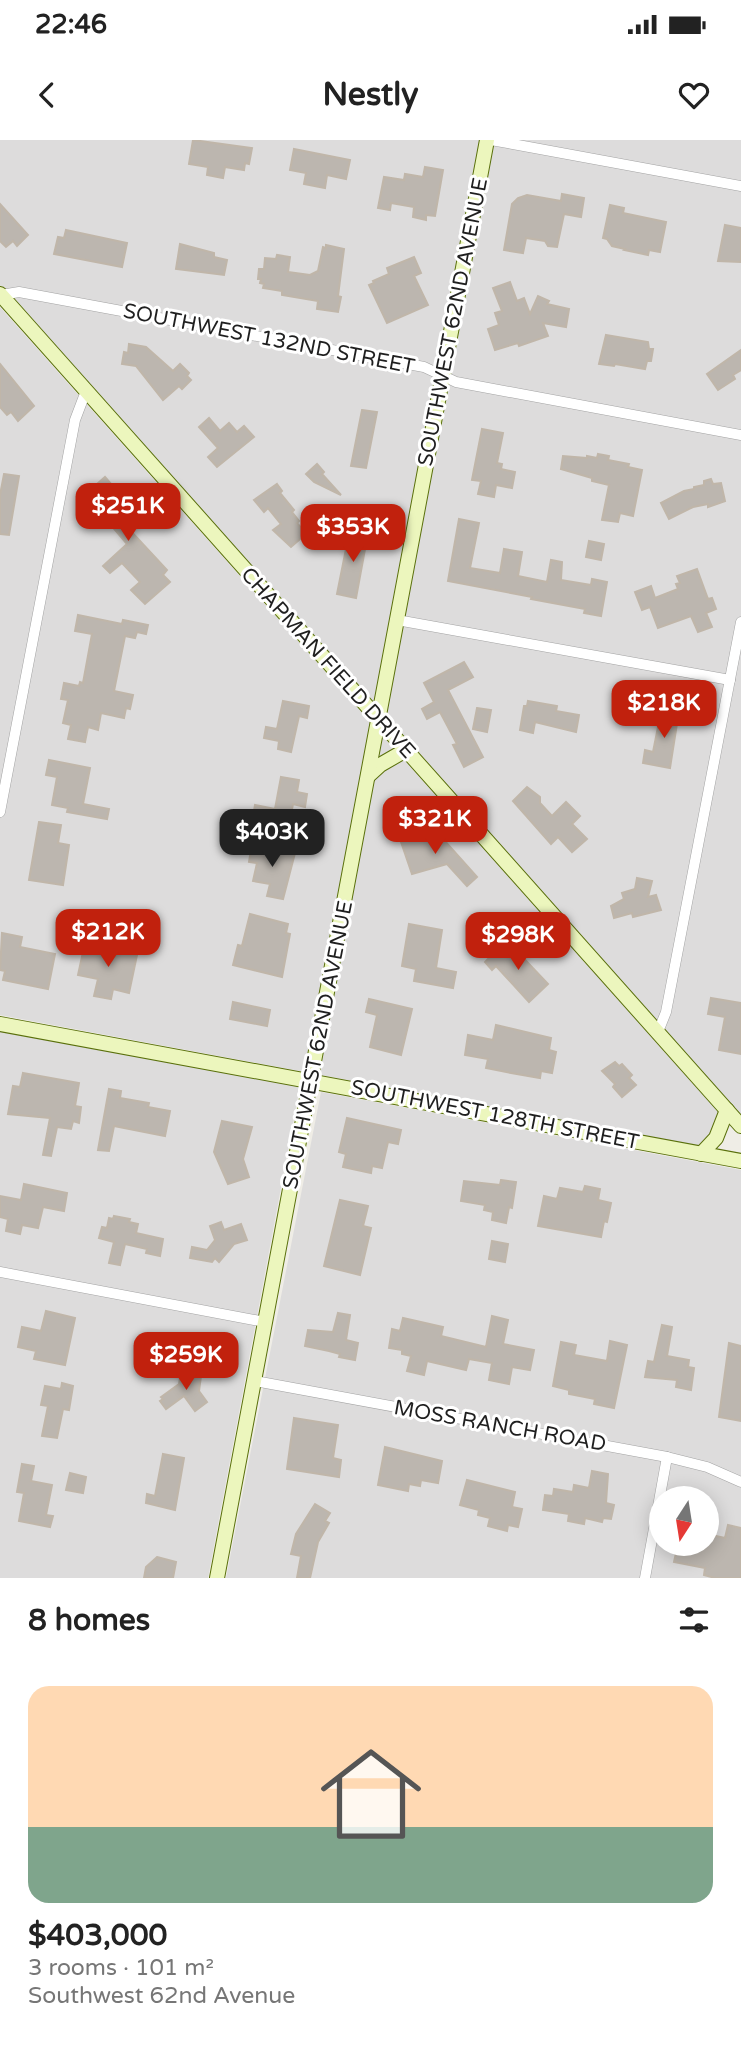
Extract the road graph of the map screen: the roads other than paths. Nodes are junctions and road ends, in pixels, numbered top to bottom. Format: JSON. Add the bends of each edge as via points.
{"nodes":[{"id":1,"x":489,"y":140,"type":"edge"},
{"id":2,"x":741,"y":186,"type":"edge"},
{"id":3,"x":1,"y":295,"type":"edge"},
{"id":4,"x":443,"y":376,"type":"junction"},
{"id":5,"x":86,"y":391,"type":"junction"},
{"id":6,"x":741,"y":435,"type":"edge"},
{"id":7,"x":397,"y":620,"type":"junction"},
{"id":8,"x":741,"y":622,"type":"edge"},
{"id":9,"x":730,"y":680,"type":"junction"},
{"id":10,"x":378,"y":719,"type":"junction"},
{"id":11,"x":406,"y":750,"type":"junction"},
{"id":12,"x":368,"y":776,"type":"junction"},
{"id":13,"x":0,"y":811,"type":"edge"},
{"id":14,"x":0,"y":1024,"type":"edge"},
{"id":15,"x":658,"y":1032,"type":"junction"},
{"id":16,"x":312,"y":1081,"type":"junction"},
{"id":17,"x":727,"y":1110,"type":"junction"},
{"id":18,"x":741,"y":1126,"type":"edge"},
{"id":19,"x":701,"y":1154,"type":"junction"},
{"id":20,"x":741,"y":1161,"type":"edge"},
{"id":21,"x":0,"y":1272,"type":"edge"},
{"id":22,"x":265,"y":1322,"type":"junction"},
{"id":23,"x":255,"y":1381,"type":"junction"},
{"id":24,"x":667,"y":1457,"type":"junction"},
{"id":25,"x":741,"y":1482,"type":"edge"},
{"id":26,"x":217,"y":1578,"type":"edge"},
{"id":27,"x":645,"y":1578,"type":"edge"}],
"edges":[{"from":1,"to":2,"type":"street"},
{"from":1,"to":4,"type":"street","name":"SOUTHWEST 62ND AVENUE"},
{"from":3,"to":4,"type":"street","name":"SOUTHWEST 132ND STREET","via":[[19,292],[424,367]]},
{"from":3,"to":5,"type":"street","name":"CHAPMAN FIELD DRIVE"},
{"from":4,"to":6,"type":"street","name":"SOUTHWEST 132ND STREET"},
{"from":4,"to":7,"type":"street","name":"SOUTHWEST 62ND AVENUE"},
{"from":5,"to":10,"type":"street","name":"CHAPMAN FIELD DRIVE"},
{"from":5,"to":13,"type":"street","via":[[75,420]]},
{"from":7,"to":9,"type":"street"},
{"from":7,"to":10,"type":"street","name":"SOUTHWEST 62ND AVENUE"},
{"from":8,"to":9,"type":"street"},
{"from":9,"to":15,"type":"street","via":[[666,1012]]},
{"from":10,"to":11,"type":"street","name":"CHAPMAN FIELD DRIVE"},
{"from":10,"to":12,"type":"street","name":"SOUTHWEST 62ND AVENUE"},
{"from":11,"to":12,"type":"street"},
{"from":11,"to":15,"type":"street","name":"CHAPMAN FIELD DRIVE"},
{"from":12,"to":16,"type":"street","name":"SOUTHWEST 62ND AVENUE"},
{"from":14,"to":16,"type":"street","name":"SOUTHWEST 128TH STREET"},
{"from":15,"to":17,"type":"street","name":"CHAPMAN FIELD DRIVE"},
{"from":16,"to":19,"type":"street","name":"SOUTHWEST 128TH STREET"},
{"from":16,"to":22,"type":"street","name":"SOUTHWEST 62ND AVENUE"},
{"from":17,"to":18,"type":"street","name":"CHAPMAN FIELD DRIVE"},
{"from":17,"to":19,"type":"street","via":[[716,1138]]},
{"from":19,"to":20,"type":"street","name":"SOUTHWEST 128TH STREET"},
{"from":21,"to":22,"type":"street"},
{"from":22,"to":23,"type":"street","name":"SOUTHWEST 62ND AVENUE"},
{"from":23,"to":24,"type":"street","name":"MOSS RANCH ROAD"},
{"from":23,"to":26,"type":"street","name":"SOUTHWEST 62ND AVENUE"},
{"from":24,"to":25,"type":"street","name":"MOSS RANCH ROAD"},
{"from":24,"to":27,"type":"street"}]}
